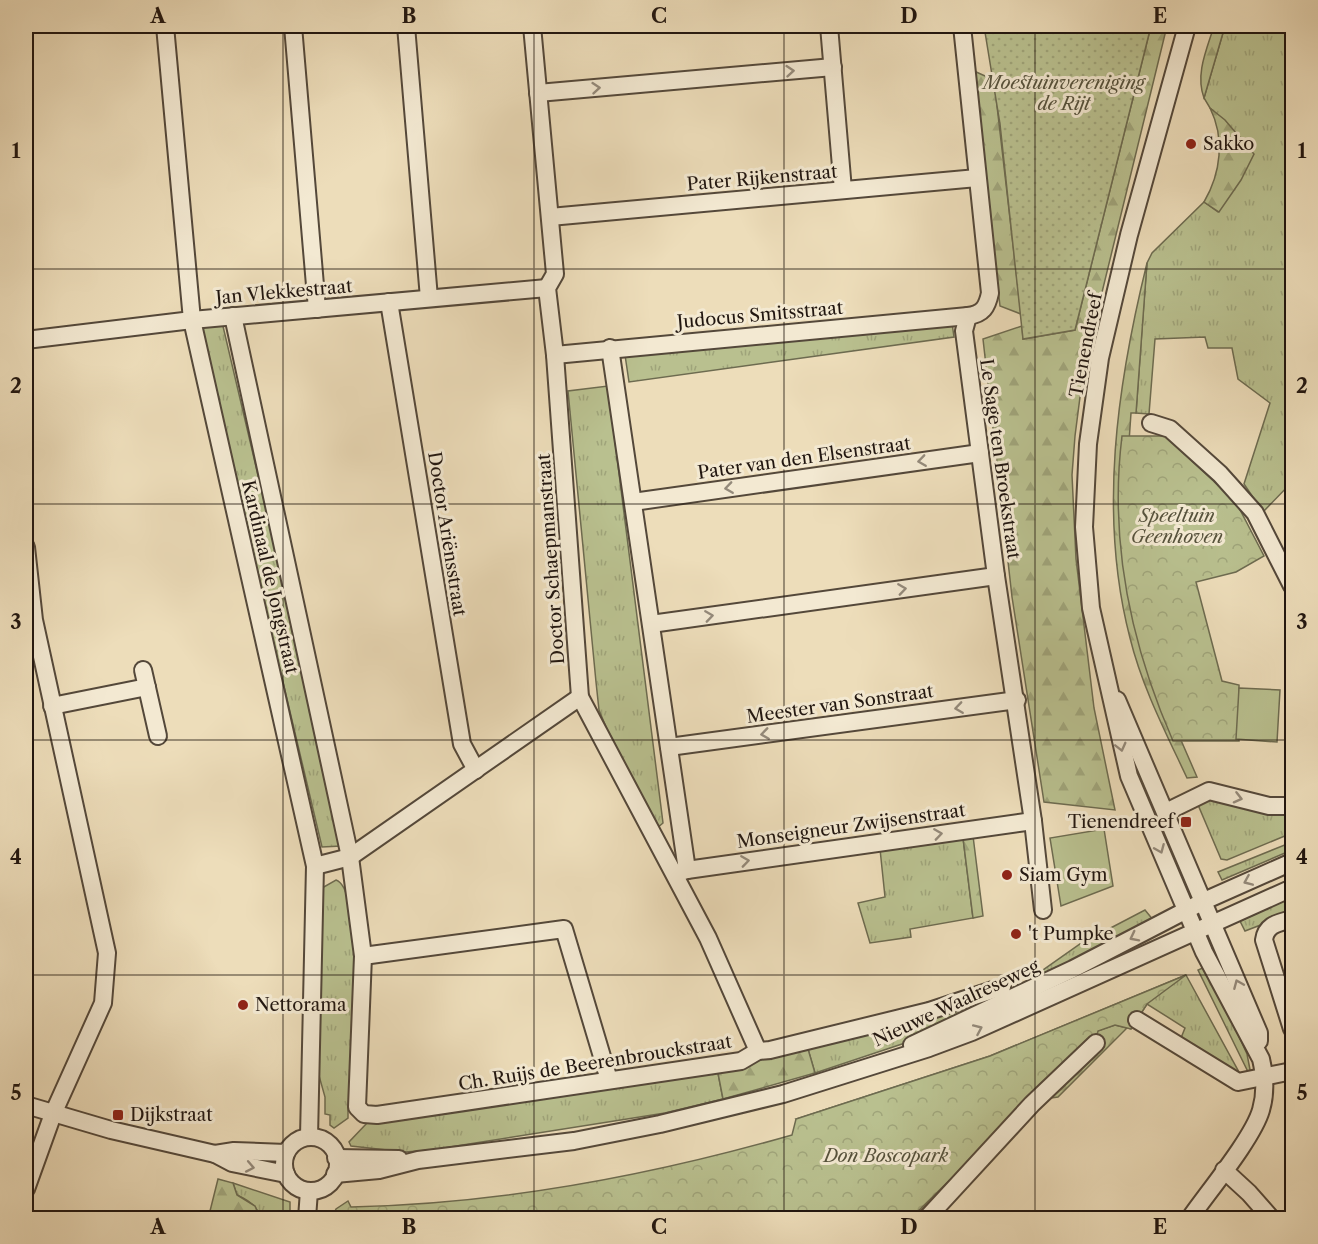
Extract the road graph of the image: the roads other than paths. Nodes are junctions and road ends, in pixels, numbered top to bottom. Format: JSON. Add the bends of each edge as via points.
{"nodes":[{"id":1,"x":165,"y":26,"type":"edge"},
{"id":2,"x":293,"y":26,"type":"edge"},
{"id":3,"x":406,"y":26,"type":"edge"},
{"id":4,"x":532,"y":26,"type":"edge"},
{"id":5,"x":829,"y":26,"type":"edge"},
{"id":6,"x":962,"y":26,"type":"edge"},
{"id":7,"x":1187,"y":26,"type":"edge"},
{"id":8,"x":832,"y":67,"type":"junction"},
{"id":9,"x":538,"y":93,"type":"junction"},
{"id":10,"x":977,"y":178,"type":"junction"},
{"id":11,"x":843,"y":190,"type":"junction"},
{"id":12,"x":550,"y":217,"type":"junction"},
{"id":13,"x":547,"y":288,"type":"junction"},
{"id":14,"x":429,"y":298,"type":"junction"},
{"id":15,"x":389,"y":302,"type":"junction"},
{"id":16,"x":317,"y":309,"type":"junction"},
{"id":17,"x":233,"y":316,"type":"junction"},
{"id":18,"x":968,"y":316,"type":"junction"},
{"id":19,"x":192,"y":320,"type":"junction"},
{"id":20,"x":26,"y":340,"type":"edge"},
{"id":21,"x":610,"y":348,"type":"junction"},
{"id":22,"x":555,"y":354,"type":"junction"},
{"id":23,"x":1151,"y":423,"type":"dead end"},
{"id":24,"x":980,"y":453,"type":"junction"},
{"id":25,"x":633,"y":502,"type":"junction"},
{"id":26,"x":26,"y":547,"type":"edge"},
{"id":27,"x":996,"y":576,"type":"junction"},
{"id":28,"x":1293,"y":586,"type":"edge"},
{"id":29,"x":651,"y":624,"type":"junction"},
{"id":30,"x":143,"y":670,"type":"dead end"},
{"id":31,"x":1106,"y":678,"type":"junction"},
{"id":32,"x":147,"y":687,"type":"junction"},
{"id":33,"x":580,"y":697,"type":"junction"},
{"id":34,"x":1017,"y":700,"type":"junction"},
{"id":35,"x":52,"y":706,"type":"junction"},
{"id":36,"x":158,"y":736,"type":"dead end"},
{"id":37,"x":669,"y":747,"type":"junction"},
{"id":38,"x":476,"y":770,"type":"junction"},
{"id":39,"x":1293,"y":806,"type":"edge"},
{"id":40,"x":1166,"y":812,"type":"junction"},
{"id":41,"x":1034,"y":821,"type":"junction"},
{"id":42,"x":350,"y":857,"type":"junction"},
{"id":43,"x":1293,"y":862,"type":"edge"},
{"id":44,"x":315,"y":866,"type":"junction"},
{"id":45,"x":681,"y":872,"type":"junction"},
{"id":46,"x":1293,"y":888,"type":"edge"},
{"id":47,"x":1204,"y":901,"type":"junction"},
{"id":48,"x":1043,"y":910,"type":"dead end"},
{"id":49,"x":1186,"y":910,"type":"junction"},
{"id":50,"x":1293,"y":919,"type":"edge"},
{"id":51,"x":1212,"y":924,"type":"junction"},
{"id":52,"x":1195,"y":931,"type":"junction"},
{"id":53,"x":363,"y":956,"type":"junction"},
{"id":54,"x":1002,"y":987,"type":"dead end"},
{"id":55,"x":1137,"y":1020,"type":"dead end"},
{"id":56,"x":1293,"y":1029,"type":"edge"},
{"id":57,"x":1096,"y":1043,"type":"dead end"},
{"id":58,"x":758,"y":1051,"type":"junction"},
{"id":59,"x":1261,"y":1059,"type":"junction"},
{"id":60,"x":863,"y":1069,"type":"junction"},
{"id":61,"x":1293,"y":1071,"type":"edge"},
{"id":62,"x":1265,"y":1077,"type":"junction"},
{"id":63,"x":609,"y":1080,"type":"junction"},
{"id":64,"x":26,"y":1105,"type":"edge"},
{"id":65,"x":53,"y":1114,"type":"junction"},
{"id":66,"x":364,"y":1114,"type":"joint"},
{"id":67,"x":309,"y":1137,"type":"junction"},
{"id":68,"x":286,"y":1153,"type":"junction"},
{"id":69,"x":215,"y":1154,"type":"junction"},
{"id":70,"x":336,"y":1166,"type":"junction"},
{"id":71,"x":1224,"y":1170,"type":"junction"},
{"id":72,"x":286,"y":1174,"type":"junction"},
{"id":73,"x":26,"y":1189,"type":"edge"},
{"id":74,"x":309,"y":1191,"type":"junction"},
{"id":75,"x":307,"y":1218,"type":"edge"},
{"id":76,"x":927,"y":1218,"type":"edge"},
{"id":77,"x":1190,"y":1218,"type":"edge"},
{"id":78,"x":1271,"y":1218,"type":"edge"}],
"edges":[{"from":1,"to":19,"type":"street","name":"Kardinaal de Jongstraat"},
{"from":2,"to":16,"type":"street"},
{"from":3,"to":14,"type":"street"},
{"from":4,"to":9,"type":"street","name":"Doctor Schaepmanstraat"},
{"from":5,"to":8,"type":"street"},
{"from":6,"to":10,"type":"street"},
{"from":7,"to":31,"type":"street","name":"Tienendreef","via":[[1102,347],[1088,444],[1084,527],[1091,608]]},
{"from":9,"to":8,"type":"street","one_way":true},
{"from":8,"to":11,"type":"street"},
{"from":9,"to":12,"type":"street","name":"Doctor Schaepmanstraat"},
{"from":10,"to":11,"type":"street","name":"Pater Rijkenstraat"},
{"from":10,"to":18,"type":"street","via":[[990,293],[987,306],[978,315]]},
{"from":11,"to":12,"type":"street","name":"Pater Rijkenstraat"},
{"from":12,"to":13,"type":"street","name":"Doctor Schaepmanstraat","via":[[555,274]]},
{"from":13,"to":14,"type":"street","name":"Jan Vlekkestraat"},
{"from":13,"to":22,"type":"street","name":"Doctor Schaepmanstraat"},
{"from":14,"to":15,"type":"street","name":"Jan Vlekkestraat"},
{"from":15,"to":16,"type":"street","name":"Jan Vlekkestraat"},
{"from":15,"to":38,"type":"street","name":"Doctor Ariënsstraat","via":[[462,744]]},
{"from":16,"to":17,"type":"street","name":"Jan Vlekkestraat"},
{"from":17,"to":19,"type":"street","name":"Jan Vlekkestraat"},
{"from":17,"to":42,"type":"street","name":"Kardinaal de Jongstraat"},
{"from":18,"to":21,"type":"street","name":"Judocus Smitsstraat"},
{"from":18,"to":24,"type":"street","name":"Le Sage ten Broekstraat","via":[[964,331]]},
{"from":19,"to":20,"type":"street","name":"Jan Vlekkestraat"},
{"from":19,"to":44,"type":"street","name":"Kardinaal de Jongstraat"},
{"from":21,"to":22,"type":"street","name":"Judocus Smitsstraat"},
{"from":21,"to":25,"type":"street","name":"Doctor Schaepmanstraat"},
{"from":22,"to":33,"type":"street","name":"Doctor Schaepmanstraat"},
{"from":23,"to":28,"type":"street","via":[[1170,429],[1220,474],[1255,513]]},
{"from":24,"to":25,"type":"street","name":"Pater van den Elsenstraat","one_way":true},
{"from":24,"to":27,"type":"street","name":"Le Sage ten Broekstraat"},
{"from":25,"to":29,"type":"street","name":"Doctor Schaepmanstraat"},
{"from":26,"to":35,"type":"street","via":[[34,620]]},
{"from":29,"to":27,"type":"street","one_way":true},
{"from":27,"to":34,"type":"street","name":"Le Sage ten Broekstraat"},
{"from":29,"to":37,"type":"street","name":"Doctor Schaepmanstraat"},
{"from":30,"to":32,"type":"street"},
{"from":31,"to":40,"type":"street","name":"Tienendreef"},
{"from":31,"to":49,"type":"street","name":"Tienendreef","one_way":true,"via":[[1129,776]]},
{"from":32,"to":35,"type":"street"},
{"from":32,"to":36,"type":"street"},
{"from":33,"to":38,"type":"street"},
{"from":33,"to":45,"type":"street","name":"Doctor Schaepmanstraat"},
{"from":34,"to":37,"type":"street","name":"Meester van Sonstraat","one_way":true},
{"from":34,"to":41,"type":"street","name":"Le Sage ten Broekstraat"},
{"from":35,"to":65,"type":"street","via":[[107,953],[103,1003]]},
{"from":37,"to":45,"type":"street","name":"Doctor Schaepmanstraat"},
{"from":38,"to":42,"type":"street"},
{"from":40,"to":39,"type":"street","one_way":true,"via":[[1209,791],[1269,806]]},
{"from":40,"to":47,"type":"street","name":"Tienendreef"},
{"from":45,"to":41,"type":"street","name":"Monseigneur Zwijsenstraat","one_way":true},
{"from":41,"to":48,"type":"street","name":"Le Sage ten Broekstraat"},
{"from":42,"to":44,"type":"street"},
{"from":42,"to":53,"type":"street","name":"Kardinaal de Jongstraat"},
{"from":43,"to":47,"type":"street","name":"Nieuwe Waalreseweg","one_way":true},
{"from":44,"to":67,"type":"street","name":"Kardinaal de Jongstraat"},
{"from":45,"to":58,"type":"street","name":"Doctor Schaepmanstraat"},
{"from":46,"to":51,"type":"street","name":"Nieuwe Waalreseweg"},
{"from":47,"to":49,"type":"street","name":"Nieuwe Waalreseweg"},
{"from":47,"to":51,"type":"street","name":"Tienendreef"},
{"from":49,"to":52,"type":"street","name":"Tienendreef"},
{"from":49,"to":60,"type":"street","name":"Nieuwe Waalreseweg","one_way":true,"via":[[1073,969]]},
{"from":50,"to":56,"type":"street","via":[[1270,926],[1264,940]]},
{"from":51,"to":52,"type":"street","name":"Nieuwe Waalreseweg"},
{"from":59,"to":51,"type":"street","name":"Tienendreef","one_way":true,"via":[[1258,1033]]},
{"from":52,"to":59,"type":"street","name":"Tienendreef"},
{"from":60,"to":52,"type":"street","name":"Nieuwe Waalreseweg","one_way":true,"via":[[972,1032]]},
{"from":53,"to":63,"type":"street","via":[[564,929]]},
{"from":53,"to":66,"type":"street","name":"Kardinaal de Jongstraat","via":[[357,1107]]},
{"from":54,"to":58,"type":"street","name":"Ch. Ruijs de Beerenbrouckstraat","via":[[929,1011]]},
{"from":55,"to":62,"type":"street","via":[[1238,1082]]},
{"from":57,"to":76,"type":"street","via":[[1032,1104]]},
{"from":58,"to":63,"type":"street","name":"Ch. Ruijs de Beerenbrouckstraat","via":[[741,1061]]},
{"from":59,"to":62,"type":"street"},
{"from":60,"to":70,"type":"street","name":"Nieuwe Waalreseweg","via":[[783,1094],[574,1141]]},
{"from":61,"to":62,"type":"street"},
{"from":62,"to":71,"type":"street","via":[[1261,1111]]},
{"from":63,"to":66,"type":"street","name":"Ch. Ruijs de Beerenbrouckstraat"},
{"from":64,"to":65,"type":"street"},
{"from":65,"to":69,"type":"street"},
{"from":65,"to":73,"type":"street"},
{"from":67,"to":68,"type":"street","via":[[294,1143]]},
{"from":67,"to":70,"type":"street","via":[[326,1142]]},
{"from":68,"to":69,"type":"street"},
{"from":68,"to":72,"type":"street"},
{"from":69,"to":72,"type":"street","one_way":true,"via":[[232,1163]]},
{"from":70,"to":74,"type":"street","via":[[325,1186]]},
{"from":71,"to":77,"type":"street"},
{"from":71,"to":78,"type":"street"},
{"from":72,"to":74,"type":"street","via":[[296,1186]]},
{"from":74,"to":75,"type":"street"}]}
